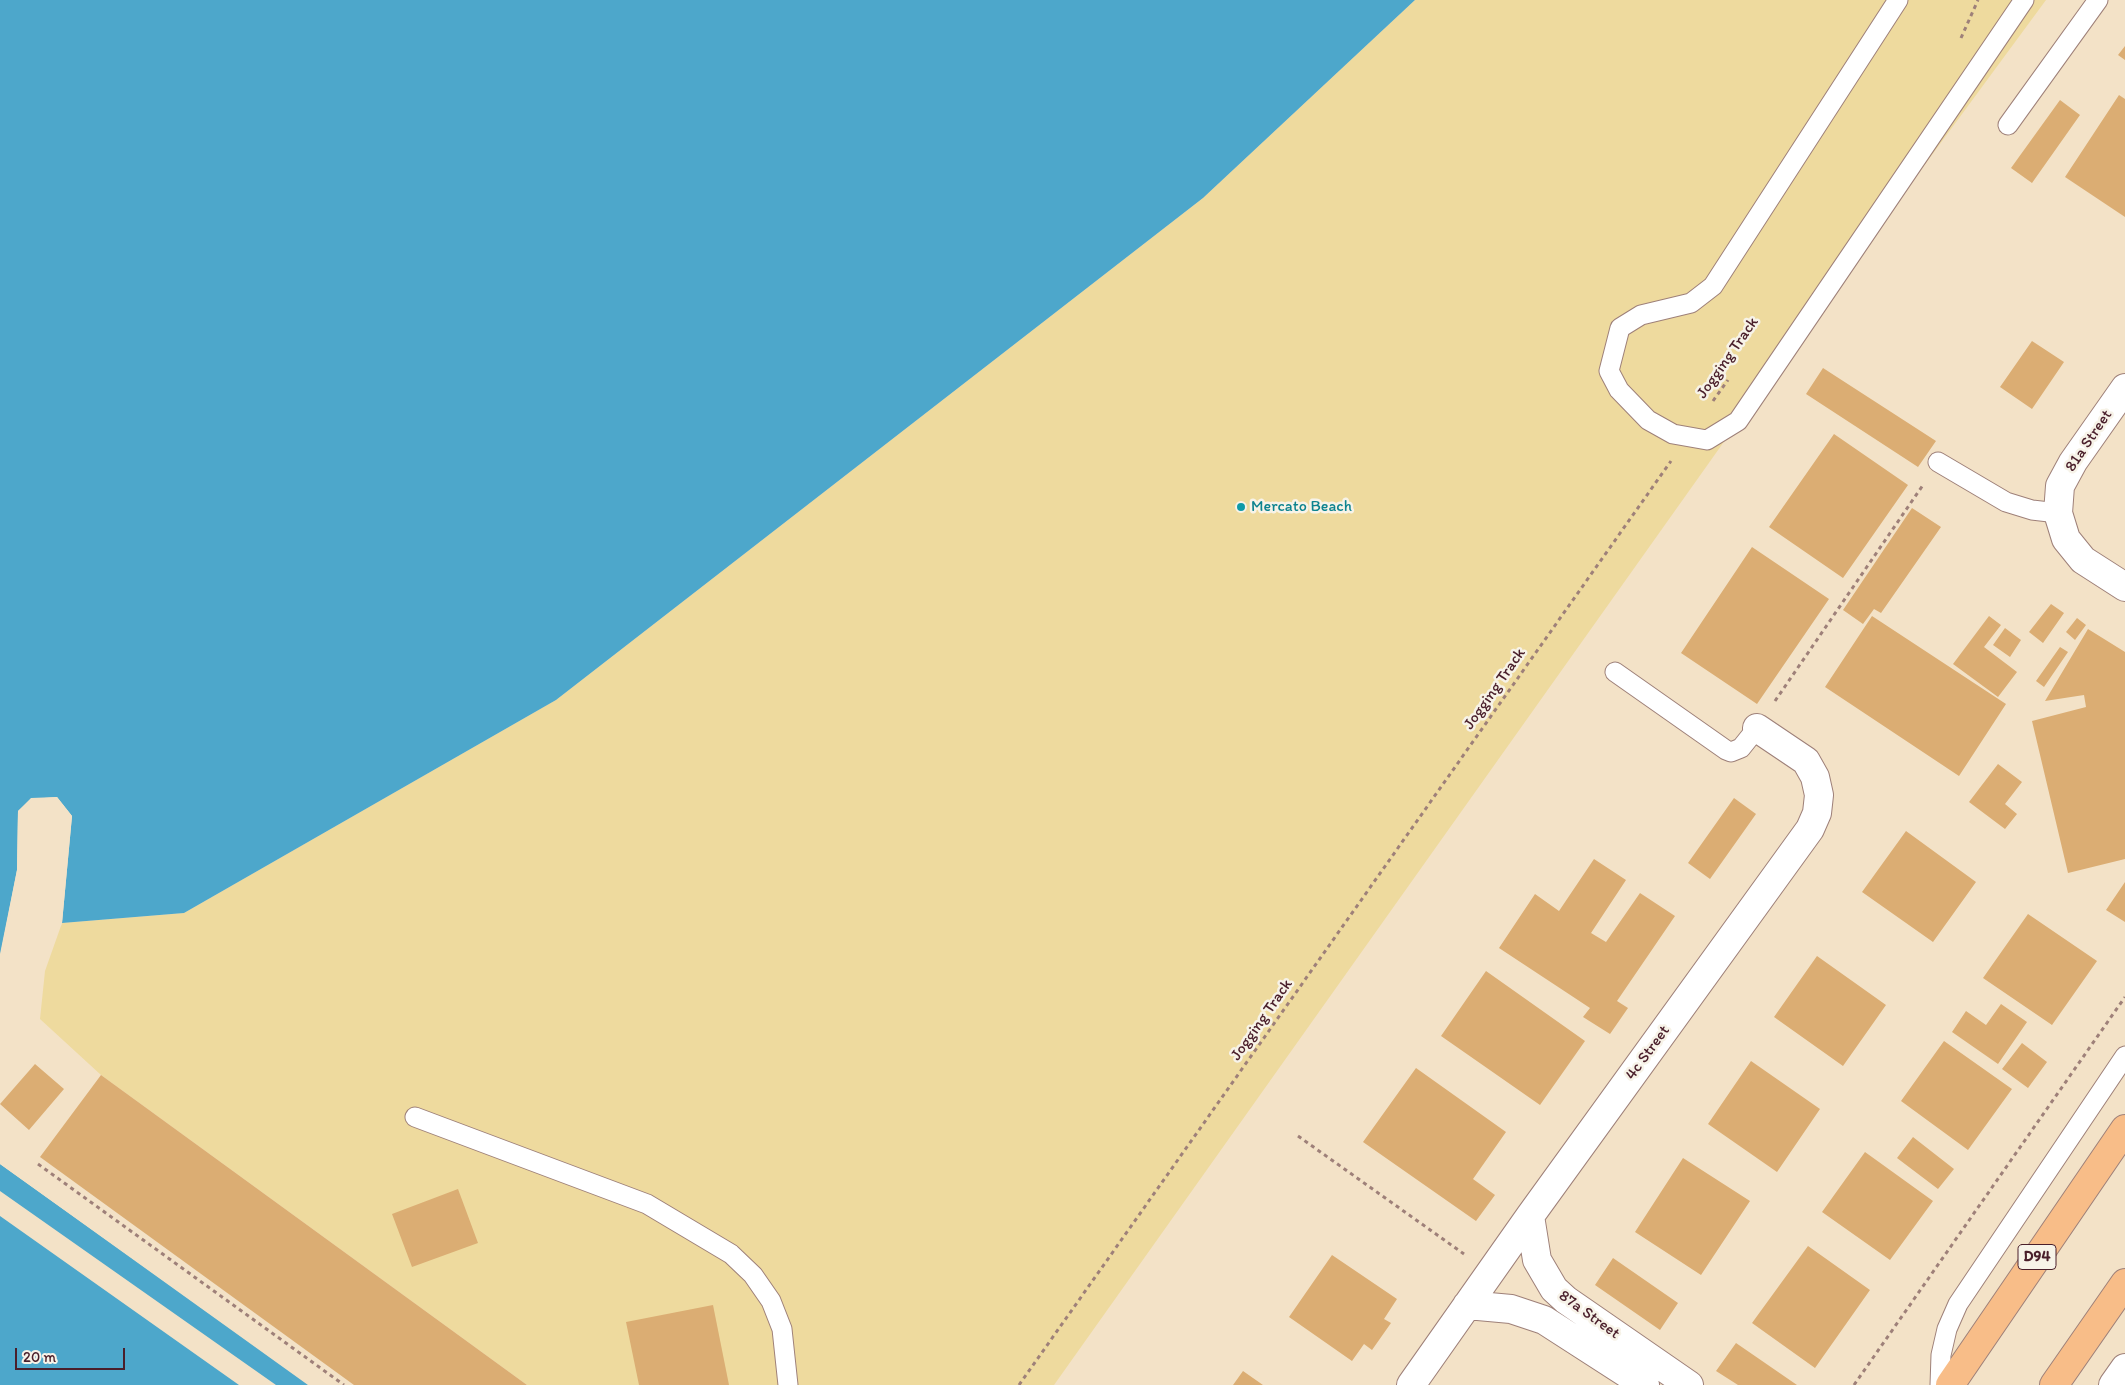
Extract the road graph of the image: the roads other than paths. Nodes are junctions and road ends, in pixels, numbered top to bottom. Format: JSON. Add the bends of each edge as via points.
{"nodes":[{"id":1,"x":1898,"y":0,"type":"edge"},
{"id":2,"x":2024,"y":0,"type":"edge"},
{"id":3,"x":2098,"y":0,"type":"edge"},
{"id":4,"x":2008,"y":125,"type":"dead end"},
{"id":5,"x":2125,"y":388,"type":"edge"},
{"id":6,"x":1938,"y":462,"type":"road end"},
{"id":7,"x":2058,"y":513,"type":"junction"},
{"id":8,"x":2125,"y":587,"type":"edge"},
{"id":9,"x":1615,"y":672,"type":"dead end"},
{"id":10,"x":1757,"y":728,"type":"joint"},
{"id":11,"x":2125,"y":1056,"type":"edge"},
{"id":12,"x":414,"y":1117,"type":"dead end"},
{"id":13,"x":2125,"y":1129,"type":"edge"},
{"id":14,"x":1530,"y":1216,"type":"junction"},
{"id":15,"x":2125,"y":1283,"type":"edge"},
{"id":16,"x":1467,"y":1305,"type":"junction"},
{"id":17,"x":2125,"y":1368,"type":"edge"},
{"id":18,"x":788,"y":1385,"type":"edge"},
{"id":19,"x":1411,"y":1385,"type":"edge"},
{"id":20,"x":1646,"y":1385,"type":"edge"},
{"id":21,"x":1688,"y":1385,"type":"edge"},
{"id":22,"x":1940,"y":1385,"type":"edge"},
{"id":23,"x":1950,"y":1385,"type":"edge"},
{"id":24,"x":2054,"y":1385,"type":"edge"},
{"id":25,"x":2113,"y":1385,"type":"edge"}],
"edges":[{"from":1,"to":2,"type":"lane","via":[[1713,286],[1691,303],[1641,315],[1620,328],[1609,371],[1619,390],[1648,420],[1673,434],[1706,440],[1738,421]]},
{"from":3,"to":4,"type":"lane"},
{"from":5,"to":7,"type":"street","name":"81a Street","via":[[2060,486]]},
{"from":6,"to":7,"type":"lane","via":[[2006,502]]},
{"from":7,"to":8,"type":"street","name":"81a Street","via":[[2066,539],[2083,560]]},
{"from":9,"to":10,"type":"lane","via":[[1731,752],[1741,748]]},
{"from":10,"to":14,"type":"street","name":"4c Street","via":[[1806,762],[1815,777],[1818,813],[1804,838]]},
{"from":11,"to":22,"type":"lane","via":[[1958,1304],[1940,1355]]},
{"from":12,"to":18,"type":"lane","via":[[647,1204],[731,1254],[753,1275],[770,1301],[782,1329]]},
{"from":13,"to":23,"type":"main road","number":"D94"},
{"from":14,"to":16,"type":"street","name":"4c Street"},
{"from":14,"to":21,"type":"street","name":"87a Street","via":[[1537,1260],[1554,1289]]},
{"from":15,"to":24,"type":"main road"},
{"from":16,"to":19,"type":"street","name":"4c Street"},
{"from":16,"to":20,"type":"street","name":"87a Street","via":[[1511,1309],[1544,1320]]},
{"from":17,"to":25,"type":"street"}]}
